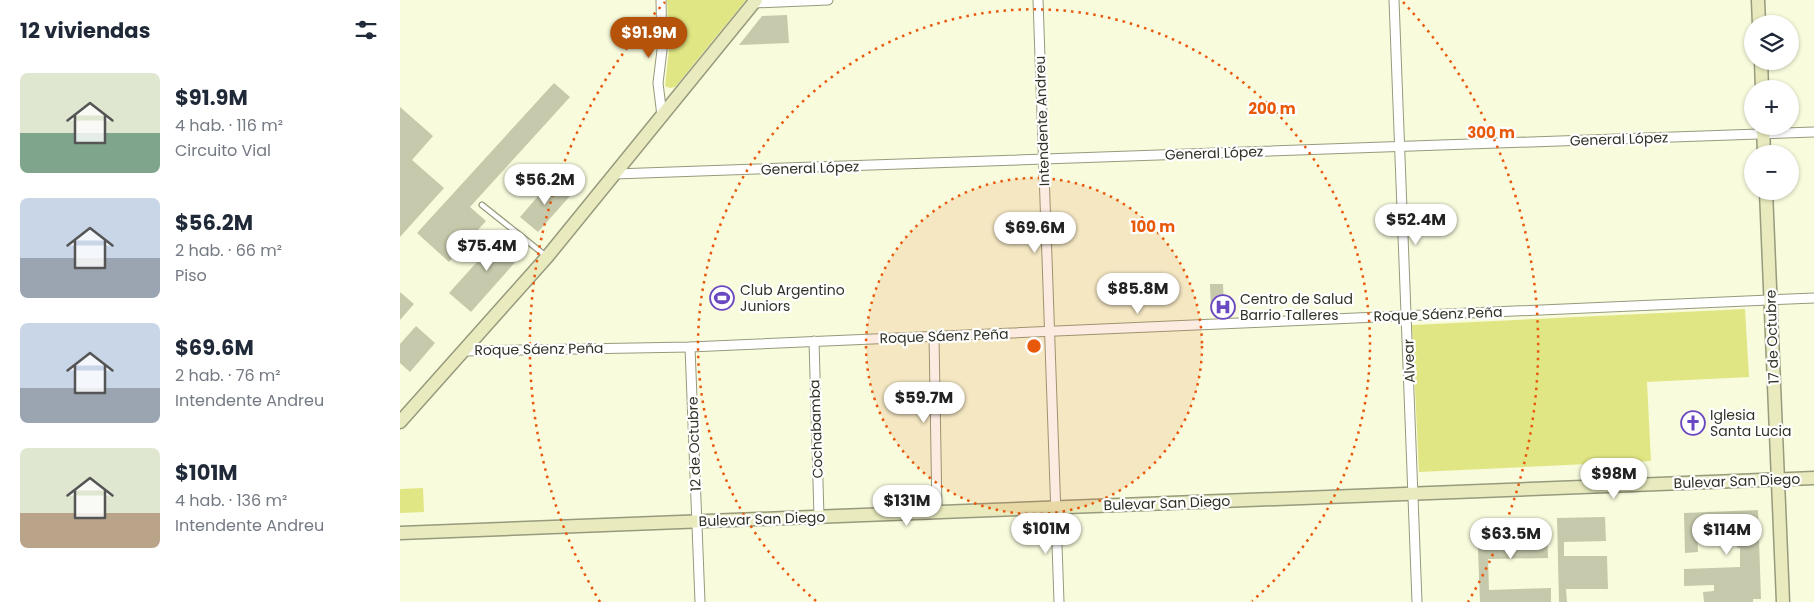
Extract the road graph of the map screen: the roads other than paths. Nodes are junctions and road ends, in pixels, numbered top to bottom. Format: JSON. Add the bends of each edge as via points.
{"nodes":[{"id":1,"x":661,"y":0,"type":"edge"},
{"id":2,"x":828,"y":0,"type":"edge"},
{"id":3,"x":1038,"y":0,"type":"edge"},
{"id":4,"x":1394,"y":0,"type":"edge"},
{"id":5,"x":1758,"y":0,"type":"edge"},
{"id":6,"x":754,"y":2,"type":"edge"},
{"id":7,"x":1759,"y":15,"type":"edge"},
{"id":8,"x":662,"y":116,"type":"junction"},
{"id":9,"x":1744,"y":131,"type":"edge"},
{"id":10,"x":1799,"y":131,"type":"edge"},
{"id":11,"x":1814,"y":132,"type":"edge"},
{"id":12,"x":1399,"y":146,"type":"junction"},
{"id":13,"x":1044,"y":160,"type":"junction"},
{"id":14,"x":615,"y":174,"type":"junction"},
{"id":15,"x":1766,"y":200,"type":"edge"},
{"id":16,"x":482,"y":205,"type":"dead end"},
{"id":17,"x":547,"y":257,"type":"junction"},
{"id":18,"x":1814,"y":298,"type":"edge"},
{"id":19,"x":1770,"y":300,"type":"junction"},
{"id":20,"x":1407,"y":316,"type":"junction"},
{"id":21,"x":1050,"y":331,"type":"junction"},
{"id":22,"x":934,"y":336,"type":"junction"},
{"id":23,"x":814,"y":341,"type":"junction"},
{"id":24,"x":690,"y":347,"type":"junction"},
{"id":25,"x":463,"y":351,"type":"junction"},
{"id":26,"x":400,"y":422,"type":"edge"},
{"id":27,"x":1814,"y":478,"type":"edge"},
{"id":28,"x":1778,"y":480,"type":"junction"},
{"id":29,"x":1413,"y":494,"type":"junction"},
{"id":30,"x":1056,"y":508,"type":"junction"},
{"id":31,"x":937,"y":512,"type":"junction"},
{"id":32,"x":819,"y":517,"type":"junction"},
{"id":33,"x":697,"y":522,"type":"junction"},
{"id":34,"x":400,"y":533,"type":"edge"},
{"id":35,"x":700,"y":602,"type":"edge"},
{"id":36,"x":1059,"y":602,"type":"edge"},
{"id":37,"x":1417,"y":602,"type":"edge"},
{"id":38,"x":1783,"y":602,"type":"edge"}],
"edges":[{"from":1,"to":8,"type":"street","via":[[662,50],[658,83]]},
{"from":2,"to":6,"type":"street"},
{"from":3,"to":13,"type":"street","name":"Intendente Andreu"},
{"from":4,"to":12,"type":"street","name":"Alvear"},
{"from":5,"to":7,"type":"street"},
{"from":6,"to":8,"type":"street"},
{"from":8,"to":14,"type":"street"},
{"from":9,"to":12,"type":"street","name":"General López"},
{"from":10,"to":11,"type":"street","name":"General López"},
{"from":12,"to":13,"type":"street","name":"General López"},
{"from":12,"to":20,"type":"street","name":"Alvear"},
{"from":13,"to":14,"type":"street","name":"General López"},
{"from":13,"to":21,"type":"street","name":"Intendente Andreu"},
{"from":14,"to":17,"type":"street"},
{"from":15,"to":19,"type":"street","name":"17 de Octubre"},
{"from":16,"to":17,"type":"lane"},
{"from":17,"to":25,"type":"street"},
{"from":18,"to":19,"type":"street","name":"Roque Sáenz Peña"},
{"from":19,"to":20,"type":"street","name":"Roque Sáenz Peña"},
{"from":19,"to":28,"type":"street","name":"17 de Octubre"},
{"from":20,"to":21,"type":"street","name":"Roque Sáenz Peña"},
{"from":20,"to":29,"type":"street","name":"Alvear"},
{"from":21,"to":22,"type":"street","name":"Roque Sáenz Peña"},
{"from":21,"to":30,"type":"street","name":"Intendente Andreu"},
{"from":22,"to":23,"type":"street","name":"Roque Sáenz Peña"},
{"from":22,"to":31,"type":"street"},
{"from":23,"to":24,"type":"street","name":"Roque Sáenz Peña"},
{"from":23,"to":32,"type":"street","name":"Cochabamba"},
{"from":24,"to":25,"type":"street","name":"Roque Sáenz Peña"},
{"from":24,"to":33,"type":"street","name":"12 de Octubre"},
{"from":25,"to":26,"type":"street"},
{"from":27,"to":28,"type":"street","name":"Bulevar San Diego"},
{"from":28,"to":29,"type":"street","name":"Bulevar San Diego"},
{"from":28,"to":38,"type":"street","name":"17 de Octubre"},
{"from":29,"to":30,"type":"street","name":"Bulevar San Diego"},
{"from":29,"to":37,"type":"street","name":"Alvear"},
{"from":30,"to":31,"type":"street","name":"Bulevar San Diego"},
{"from":30,"to":36,"type":"street","name":"Intendente Andreu"},
{"from":31,"to":32,"type":"street","name":"Bulevar San Diego"},
{"from":32,"to":33,"type":"street","name":"Bulevar San Diego"},
{"from":33,"to":34,"type":"street","name":"Bulevar San Diego"},
{"from":33,"to":35,"type":"street","name":"12 de Octubre"}]}
